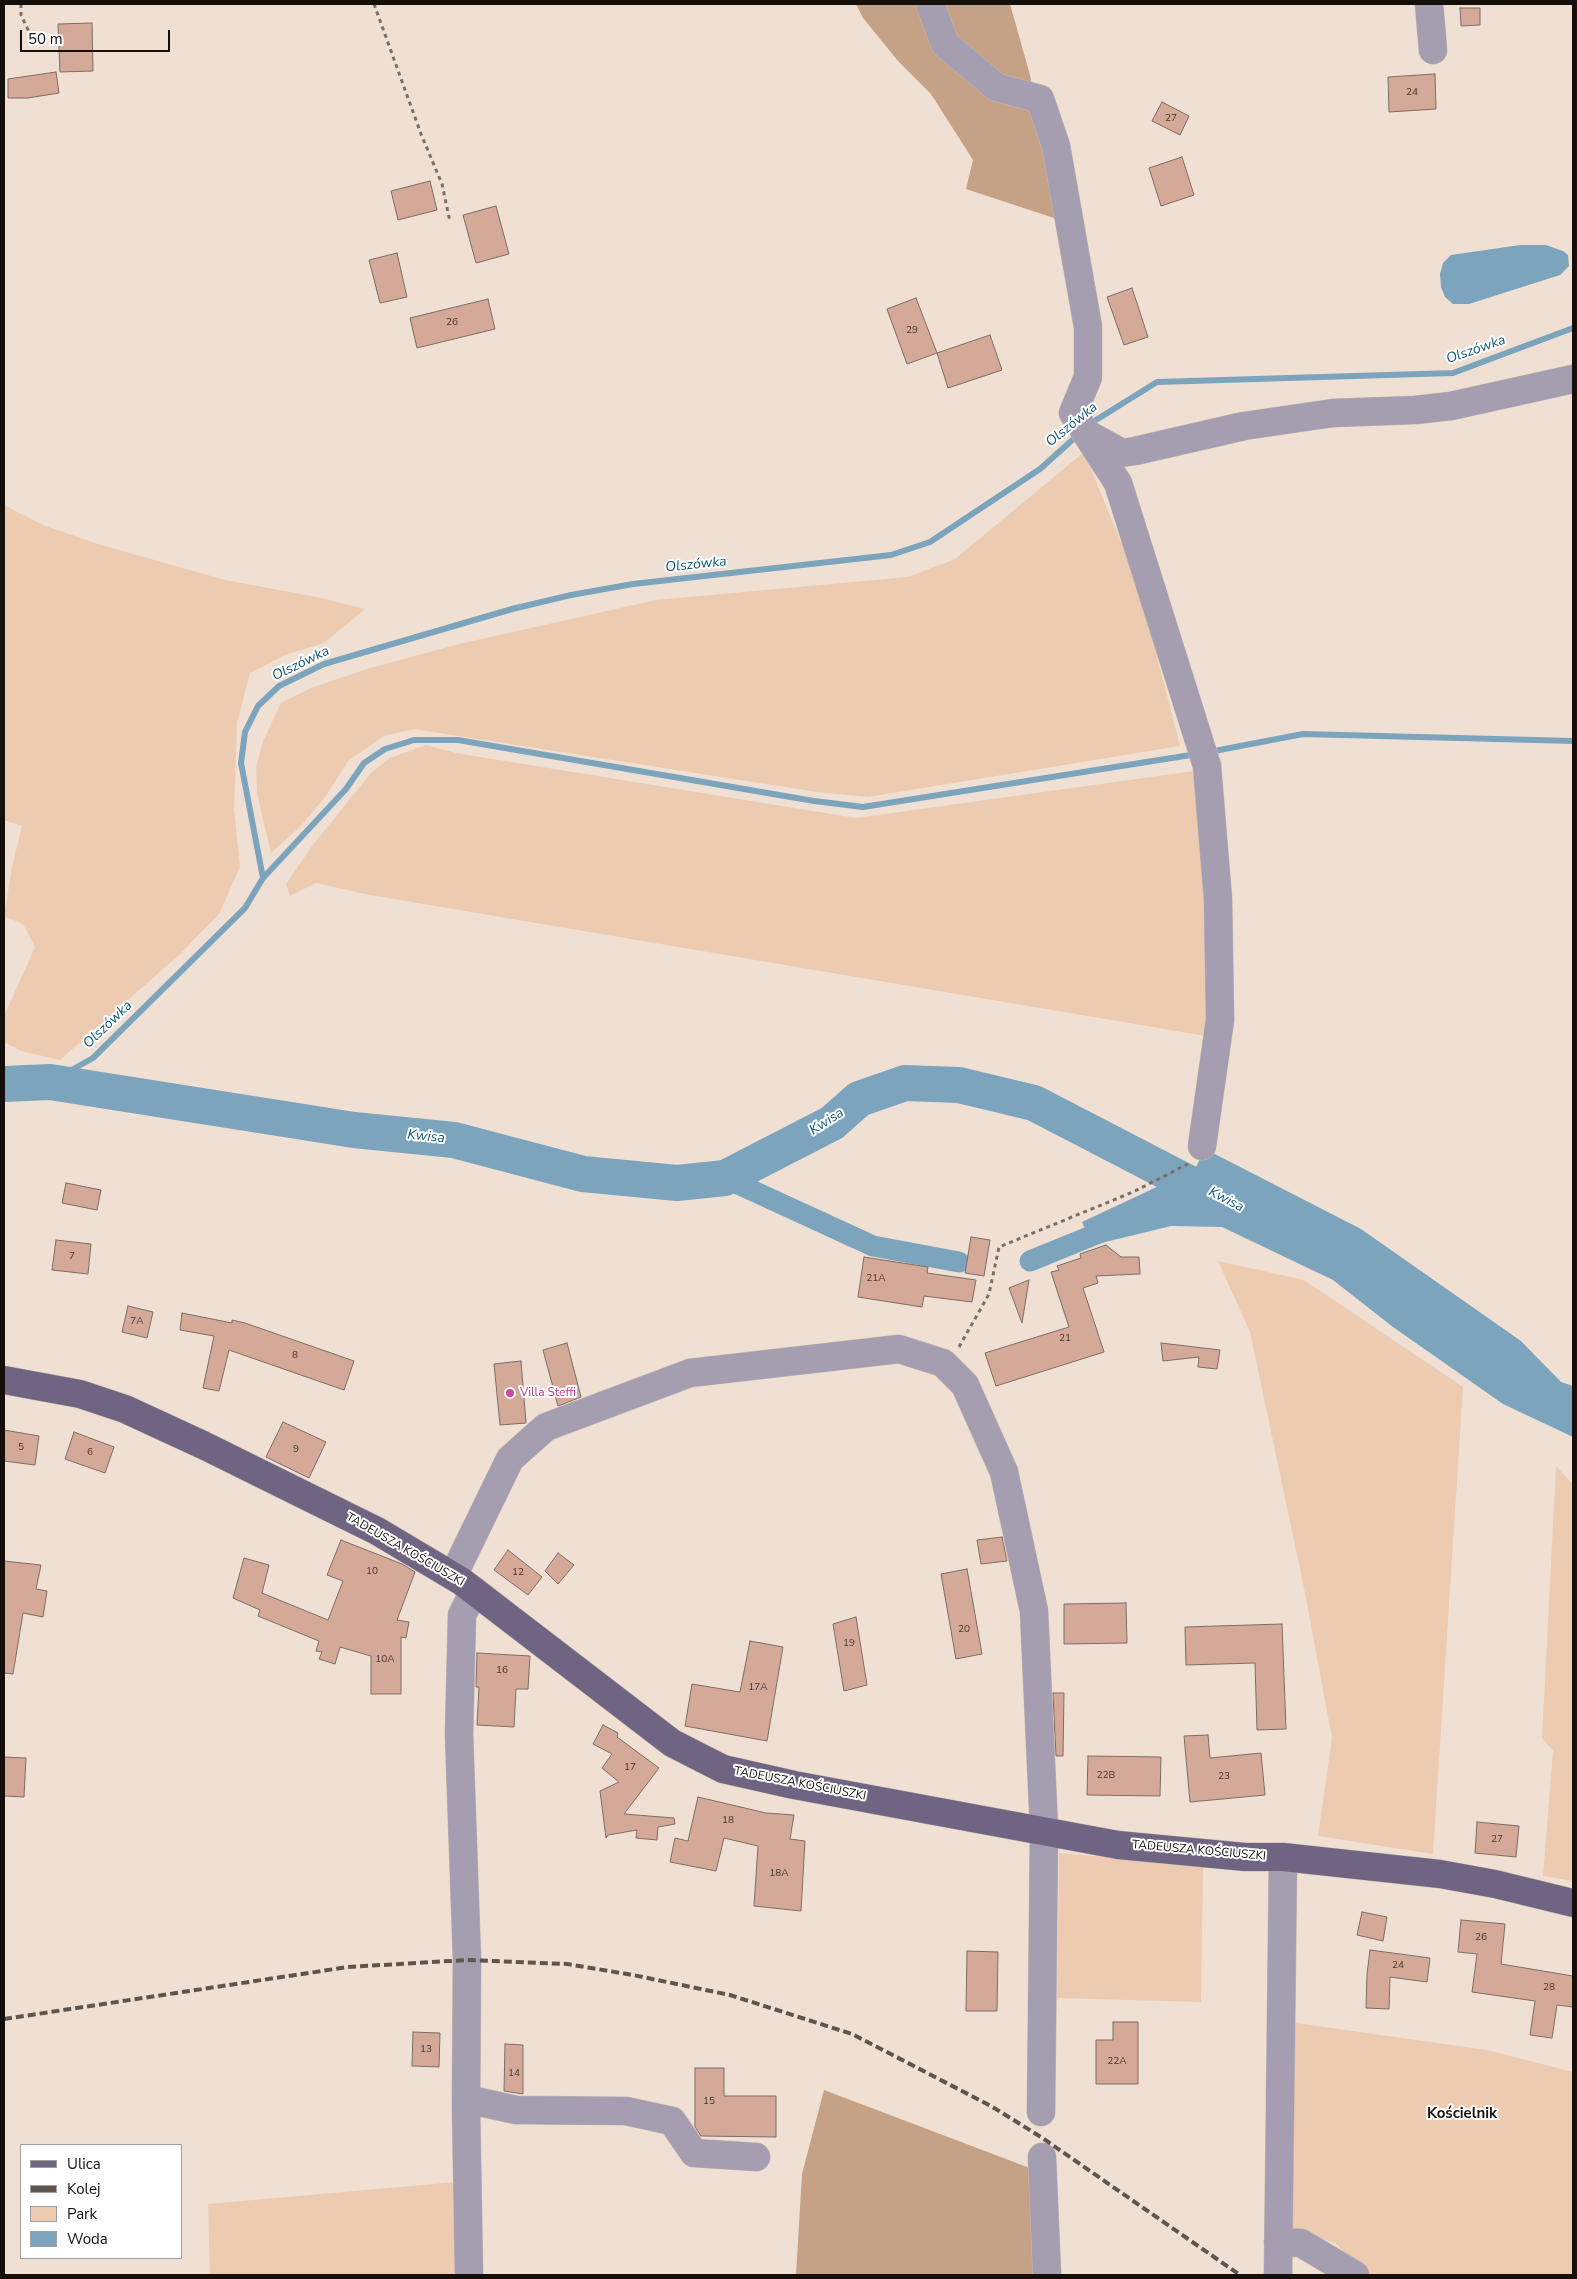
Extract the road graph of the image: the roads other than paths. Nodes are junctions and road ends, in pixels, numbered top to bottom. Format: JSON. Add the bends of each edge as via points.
{"nodes":[{"id":1,"x":930,"y":4,"type":"edge"},
{"id":2,"x":1430,"y":4,"type":"edge"},
{"id":3,"x":1433,"y":50,"type":"dead end"},
{"id":4,"x":1573,"y":379,"type":"edge"},
{"id":5,"x":1084,"y":429,"type":"junction"},
{"id":6,"x":1122,"y":453,"type":"junction"},
{"id":7,"x":1118,"y":483,"type":"junction"},
{"id":8,"x":1202,"y":1146,"type":"road end"},
{"id":9,"x":4,"y":1380,"type":"edge"},
{"id":10,"x":464,"y":1583,"type":"junction"},
{"id":11,"x":1044,"y":1829,"type":"junction"},
{"id":12,"x":1283,"y":1857,"type":"junction"},
{"id":13,"x":1573,"y":1903,"type":"edge"},
{"id":14,"x":466,"y":2099,"type":"junction"},
{"id":15,"x":1041,"y":2112,"type":"dead end"},
{"id":16,"x":756,"y":2157,"type":"dead end"},
{"id":17,"x":1042,"y":2157,"type":"dead end"},
{"id":18,"x":1278,"y":2242,"type":"junction"},
{"id":19,"x":469,"y":2275,"type":"edge"},
{"id":20,"x":1047,"y":2275,"type":"edge"},
{"id":21,"x":1278,"y":2275,"type":"edge"},
{"id":22,"x":1355,"y":2275,"type":"edge"}],
"edges":[{"from":1,"to":5,"type":"street","via":[[945,44],[996,87],[1040,99],[1056,146],[1088,327],[1088,377],[1073,413]]},
{"from":2,"to":3,"type":"street"},
{"from":4,"to":6,"type":"street","via":[[1450,406],[1333,413],[1244,426]]},
{"from":5,"to":6,"type":"street"},
{"from":5,"to":7,"type":"street"},
{"from":6,"to":7,"type":"street","via":[[1115,467]]},
{"from":7,"to":8,"type":"street","via":[[1202,753],[1218,899],[1220,1020]]},
{"from":9,"to":10,"type":"main road","name":"TADEUSZA KOŚCIUSZKI","via":[[80,1394],[147,1418],[377,1531]]},
{"from":10,"to":11,"type":"main road","name":"TADEUSZA KOŚCIUSZKI","via":[[672,1743],[723,1769],[794,1785]]},
{"from":10,"to":11,"type":"street","via":[[510,1459],[546,1427],[690,1372],[898,1349],[943,1363],[965,1385],[1004,1472],[1034,1611]]},
{"from":10,"to":14,"type":"street","via":[[459,1734],[467,1960]]},
{"from":11,"to":12,"type":"main road","name":"TADEUSZA KOŚCIUSZKI","via":[[1118,1844],[1245,1857]]},
{"from":11,"to":15,"type":"street"},
{"from":12,"to":13,"type":"main road","name":"TADEUSZA KOŚCIUSZKI","via":[[1440,1874]]},
{"from":12,"to":18,"type":"street"},
{"from":14,"to":16,"type":"street","via":[[516,2110],[626,2111],[672,2121],[694,2154]]},
{"from":14,"to":19,"type":"street"},
{"from":17,"to":20,"type":"street"},
{"from":18,"to":21,"type":"street"},
{"from":18,"to":22,"type":"street","via":[[1301,2243]]}]}
